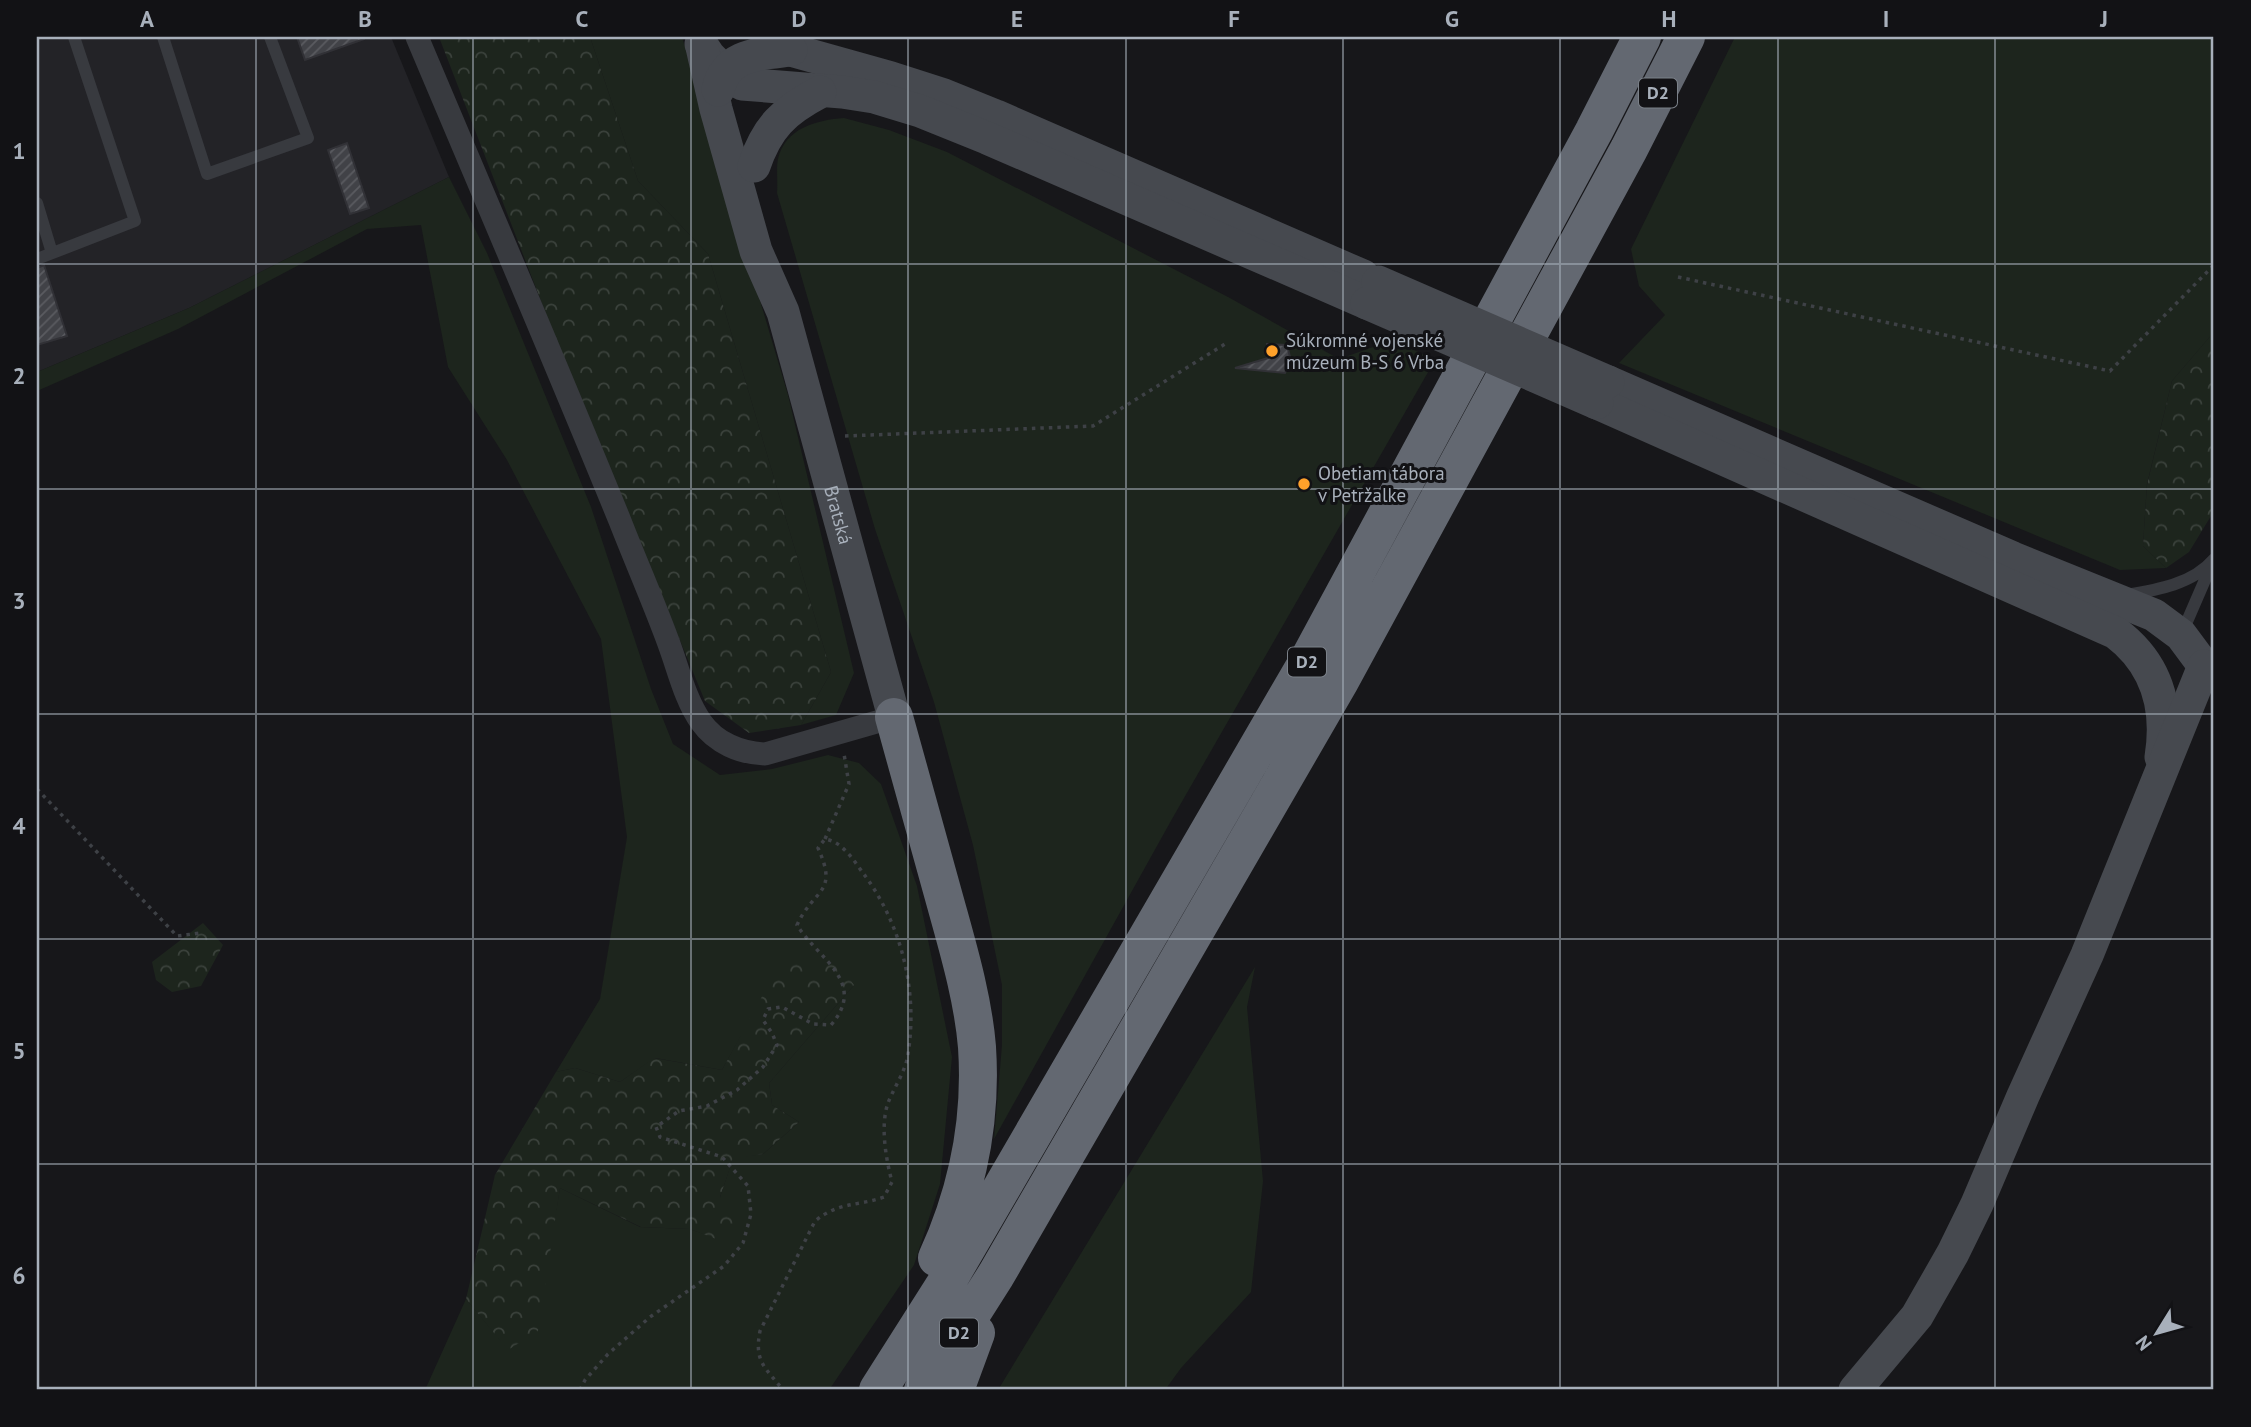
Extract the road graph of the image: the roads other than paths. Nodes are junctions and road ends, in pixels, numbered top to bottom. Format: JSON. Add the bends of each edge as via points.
{"nodes":[{"id":1,"x":74,"y":37,"type":"edge"},
{"id":2,"x":163,"y":37,"type":"edge"},
{"id":3,"x":270,"y":37,"type":"edge"},
{"id":4,"x":417,"y":37,"type":"edge"},
{"id":5,"x":1642,"y":37,"type":"edge"},
{"id":6,"x":1686,"y":37,"type":"edge"},
{"id":7,"x":705,"y":39,"type":"edge"},
{"id":8,"x":782,"y":43,"type":"edge"},
{"id":9,"x":726,"y":73,"type":"junction"},
{"id":10,"x":820,"y":92,"type":"junction"},
{"id":11,"x":716,"y":109,"type":"junction"},
{"id":12,"x":754,"y":166,"type":"junction"},
{"id":13,"x":37,"y":203,"type":"edge"},
{"id":14,"x":52,"y":253,"type":"junction"},
{"id":15,"x":37,"y":258,"type":"edge"},
{"id":16,"x":1373,"y":292,"type":"junction"},
{"id":17,"x":783,"y":312,"type":"junction"},
{"id":18,"x":1603,"y":393,"type":"junction"},
{"id":19,"x":2213,"y":561,"type":"edge"},
{"id":20,"x":2112,"y":598,"type":"junction"},
{"id":21,"x":2116,"y":632,"type":"junction"},
{"id":22,"x":2181,"y":635,"type":"junction"},
{"id":23,"x":2209,"y":655,"type":"edge"},
{"id":24,"x":894,"y":717,"type":"junction"},
{"id":25,"x":2156,"y":787,"type":"junction"},
{"id":26,"x":996,"y":1275,"type":"junction"},
{"id":27,"x":853,"y":1390,"type":"edge"},
{"id":28,"x":878,"y":1390,"type":"edge"},
{"id":29,"x":923,"y":1390,"type":"edge"},
{"id":30,"x":955,"y":1390,"type":"edge"},
{"id":31,"x":1854,"y":1390,"type":"edge"}],
"edges":[{"from":1,"to":14,"type":"lane","via":[[135,221]]},
{"from":2,"to":3,"type":"lane","via":[[207,174],[308,138]]},
{"from":4,"to":24,"type":"street","via":[[702,724],[718,740],[749,753],[765,754]]},
{"from":5,"to":28,"type":"highway","number":"D2","via":[[1309,659],[951,1275]]},
{"from":6,"to":26,"type":"highway","number":"D2","via":[[1623,162],[1340,681]]},
{"from":7,"to":9,"type":"main road","via":[[709,56]]},
{"from":7,"to":11,"type":"main road","name":"Bratská"},
{"from":8,"to":9,"type":"main road","via":[[747,55]]},
{"from":8,"to":16,"type":"main road","via":[[957,100]]},
{"from":9,"to":10,"type":"main road","via":[[743,84]]},
{"from":9,"to":11,"type":"main road"},
{"from":9,"to":12,"type":"main road","name":"Bratská"},
{"from":10,"to":12,"type":"main road","via":[[774,124]]},
{"from":10,"to":16,"type":"main road","via":[[874,97],[920,111]]},
{"from":11,"to":17,"type":"main road","name":"Bratská","via":[[756,251]]},
{"from":12,"to":17,"type":"main road","name":"Bratská","via":[[777,247]]},
{"from":13,"to":14,"type":"lane"},
{"from":14,"to":15,"type":"lane"},
{"from":16,"to":18,"type":"main road","bridge":true},
{"from":17,"to":24,"type":"main road","name":"Bratská"},
{"from":18,"to":20,"type":"main road"},
{"from":18,"to":21,"type":"main road"},
{"from":19,"to":20,"type":"lane","via":[[2173,585]]},
{"from":19,"to":22,"type":"lane"},
{"from":20,"to":22,"type":"main road","via":[[2154,615]]},
{"from":21,"to":23,"type":"main road","via":[[2173,657]]},
{"from":21,"to":25,"type":"main road","via":[[2141,658],[2159,695],[2164,739]]},
{"from":22,"to":23,"type":"main road"},
{"from":23,"to":25,"type":"main road"},
{"from":24,"to":27,"type":"highway","via":[[961,961],[977,1045],[977,1097],[973,1143],[955,1219],[935,1262]]},
{"from":25,"to":31,"type":"main road","via":[[1977,1204],[1917,1315]]},
{"from":26,"to":29,"type":"highway","number":"D2"},
{"from":26,"to":30,"type":"highway"}]}
